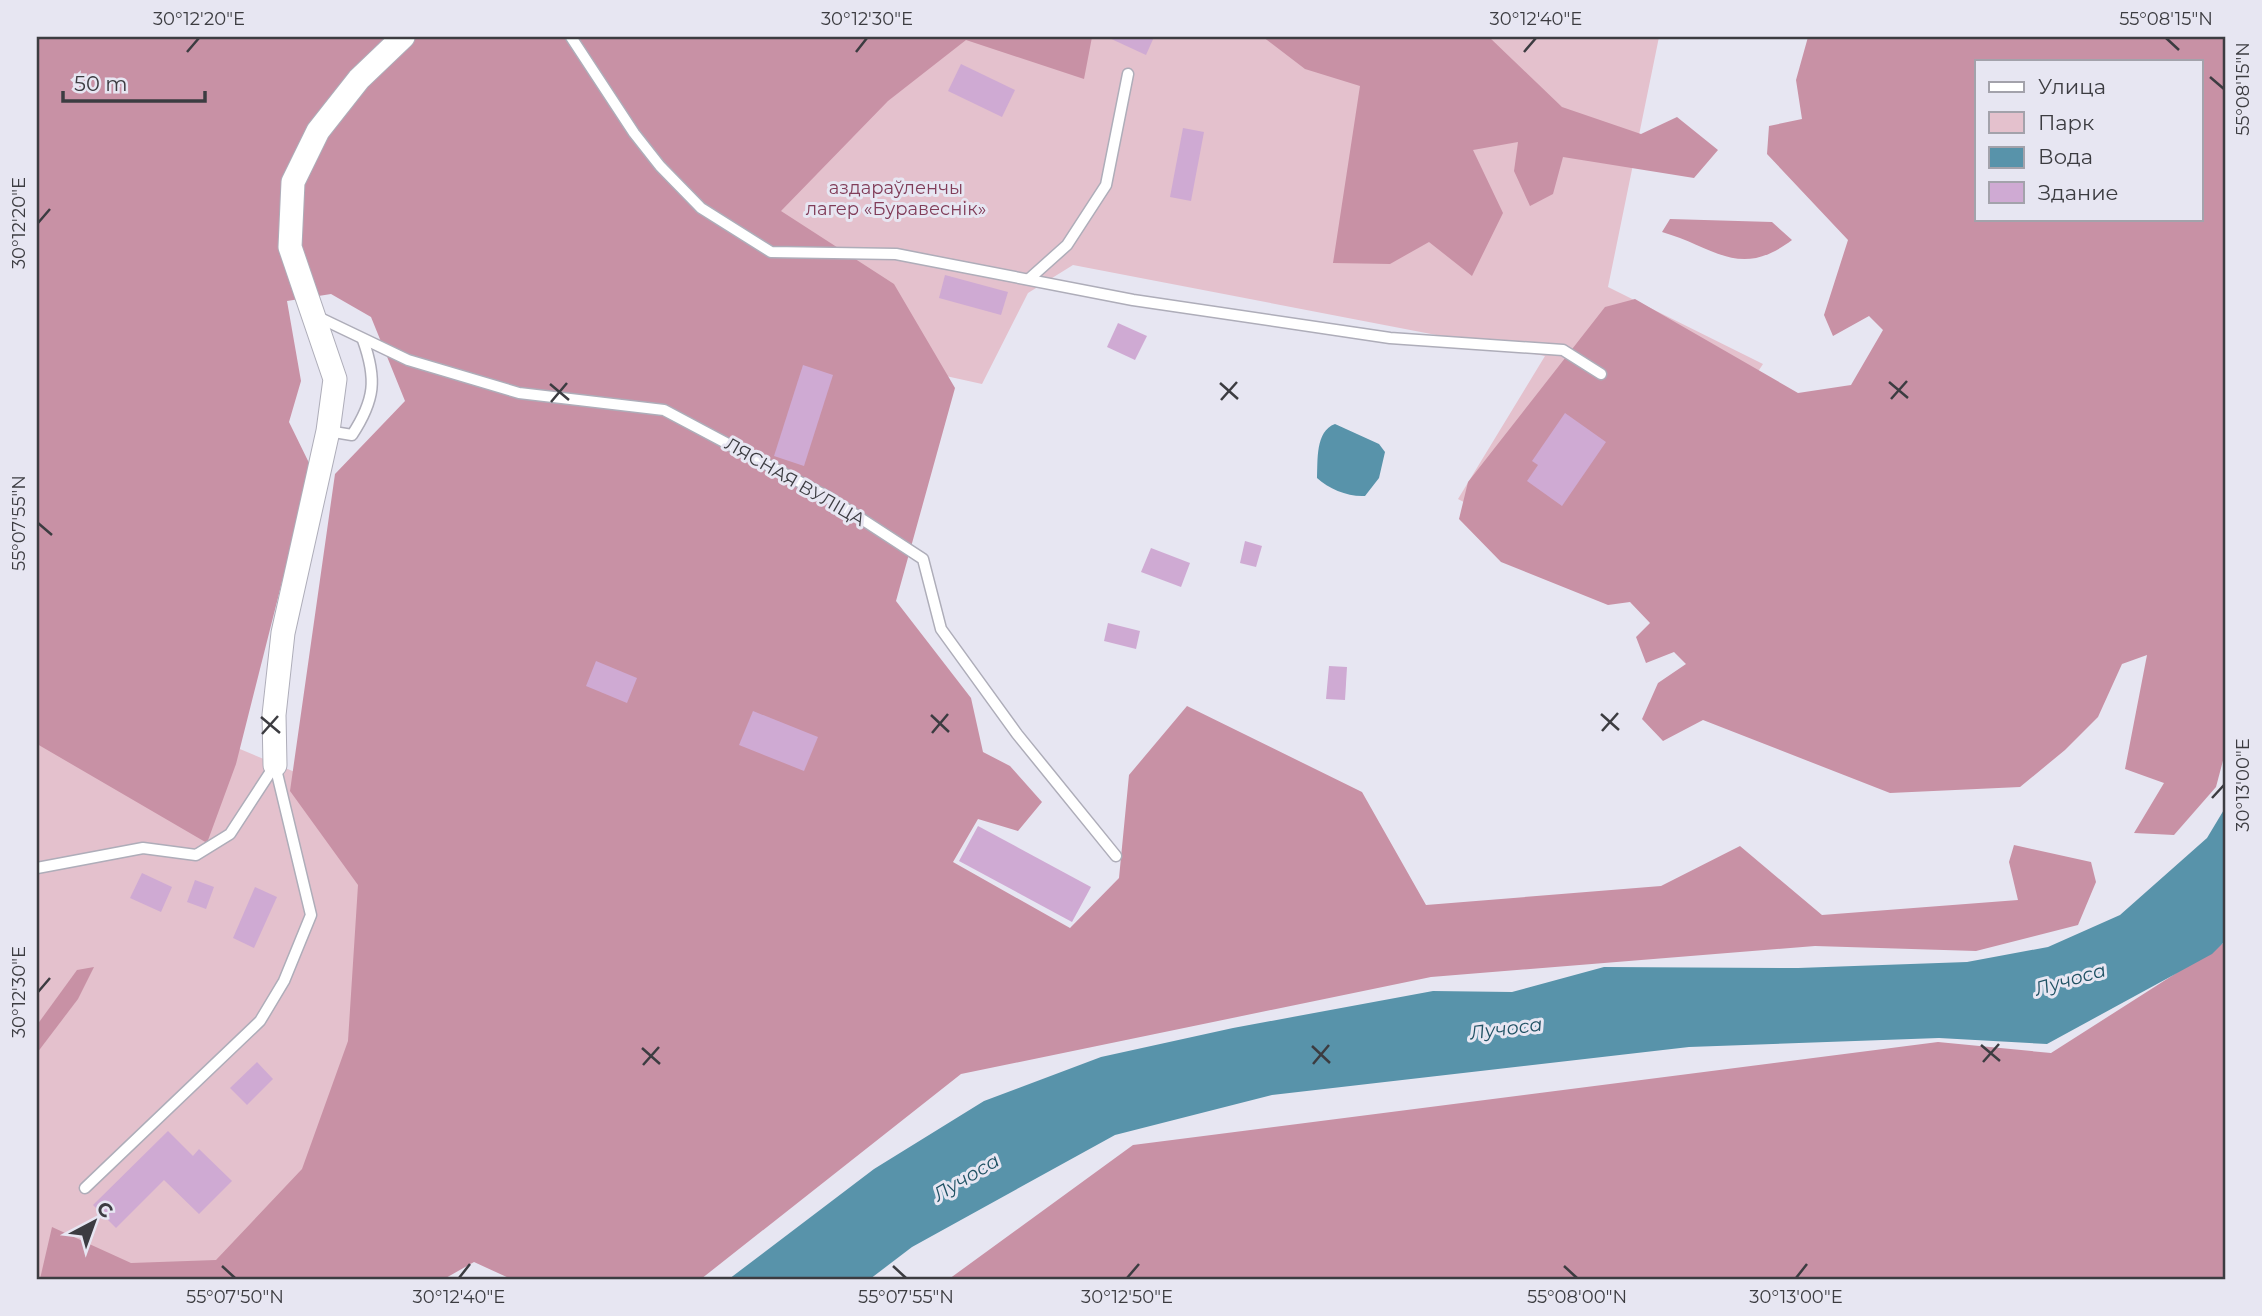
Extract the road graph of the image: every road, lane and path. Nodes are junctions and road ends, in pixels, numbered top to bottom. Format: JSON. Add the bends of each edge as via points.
{"nodes":[{"id":1,"x":403,"y":37,"type":"edge"},
{"id":2,"x":571,"y":37,"type":"edge"},
{"id":3,"x":1128,"y":74,"type":"dead end"},
{"id":4,"x":1029,"y":279,"type":"junction"},
{"id":5,"x":311,"y":313,"type":"junction"},
{"id":6,"x":363,"y":340,"type":"junction"},
{"id":7,"x":1601,"y":374,"type":"dead end"},
{"id":8,"x":328,"y":431,"type":"junction"},
{"id":9,"x":275,"y":765,"type":"junction"},
{"id":10,"x":1116,"y":856,"type":"dead end"},
{"id":11,"x":37,"y":868,"type":"edge"},
{"id":12,"x":85,"y":1188,"type":"dead end"}],
"edges":[{"from":1,"to":5,"type":"street","via":[[359,79],[318,131],[293,182],[290,247]]},
{"from":2,"to":4,"type":"lane","via":[[660,166],[701,208],[771,253],[896,254]]},
{"from":3,"to":4,"type":"lane","via":[[1106,185],[1067,245]]},
{"from":4,"to":7,"type":"lane","via":[[1133,300],[1390,338],[1563,350]]},
{"from":5,"to":6,"type":"lane"},
{"from":5,"to":8,"type":"street","via":[[335,379]]},
{"from":6,"to":8,"type":"lane","via":[[374,370],[366,414],[352,435]]},
{"from":6,"to":10,"type":"lane","name":"ЛЯСНАЯ ВУЛІЦА","via":[[408,360],[519,393],[664,410],[828,498],[923,559],[940,629]]},
{"from":8,"to":9,"type":"street","via":[[283,633],[274,715]]},
{"from":9,"to":11,"type":"lane","via":[[230,834],[196,855],[143,848]]},
{"from":9,"to":12,"type":"lane","via":[[311,915],[284,981],[260,1021]]}]}
